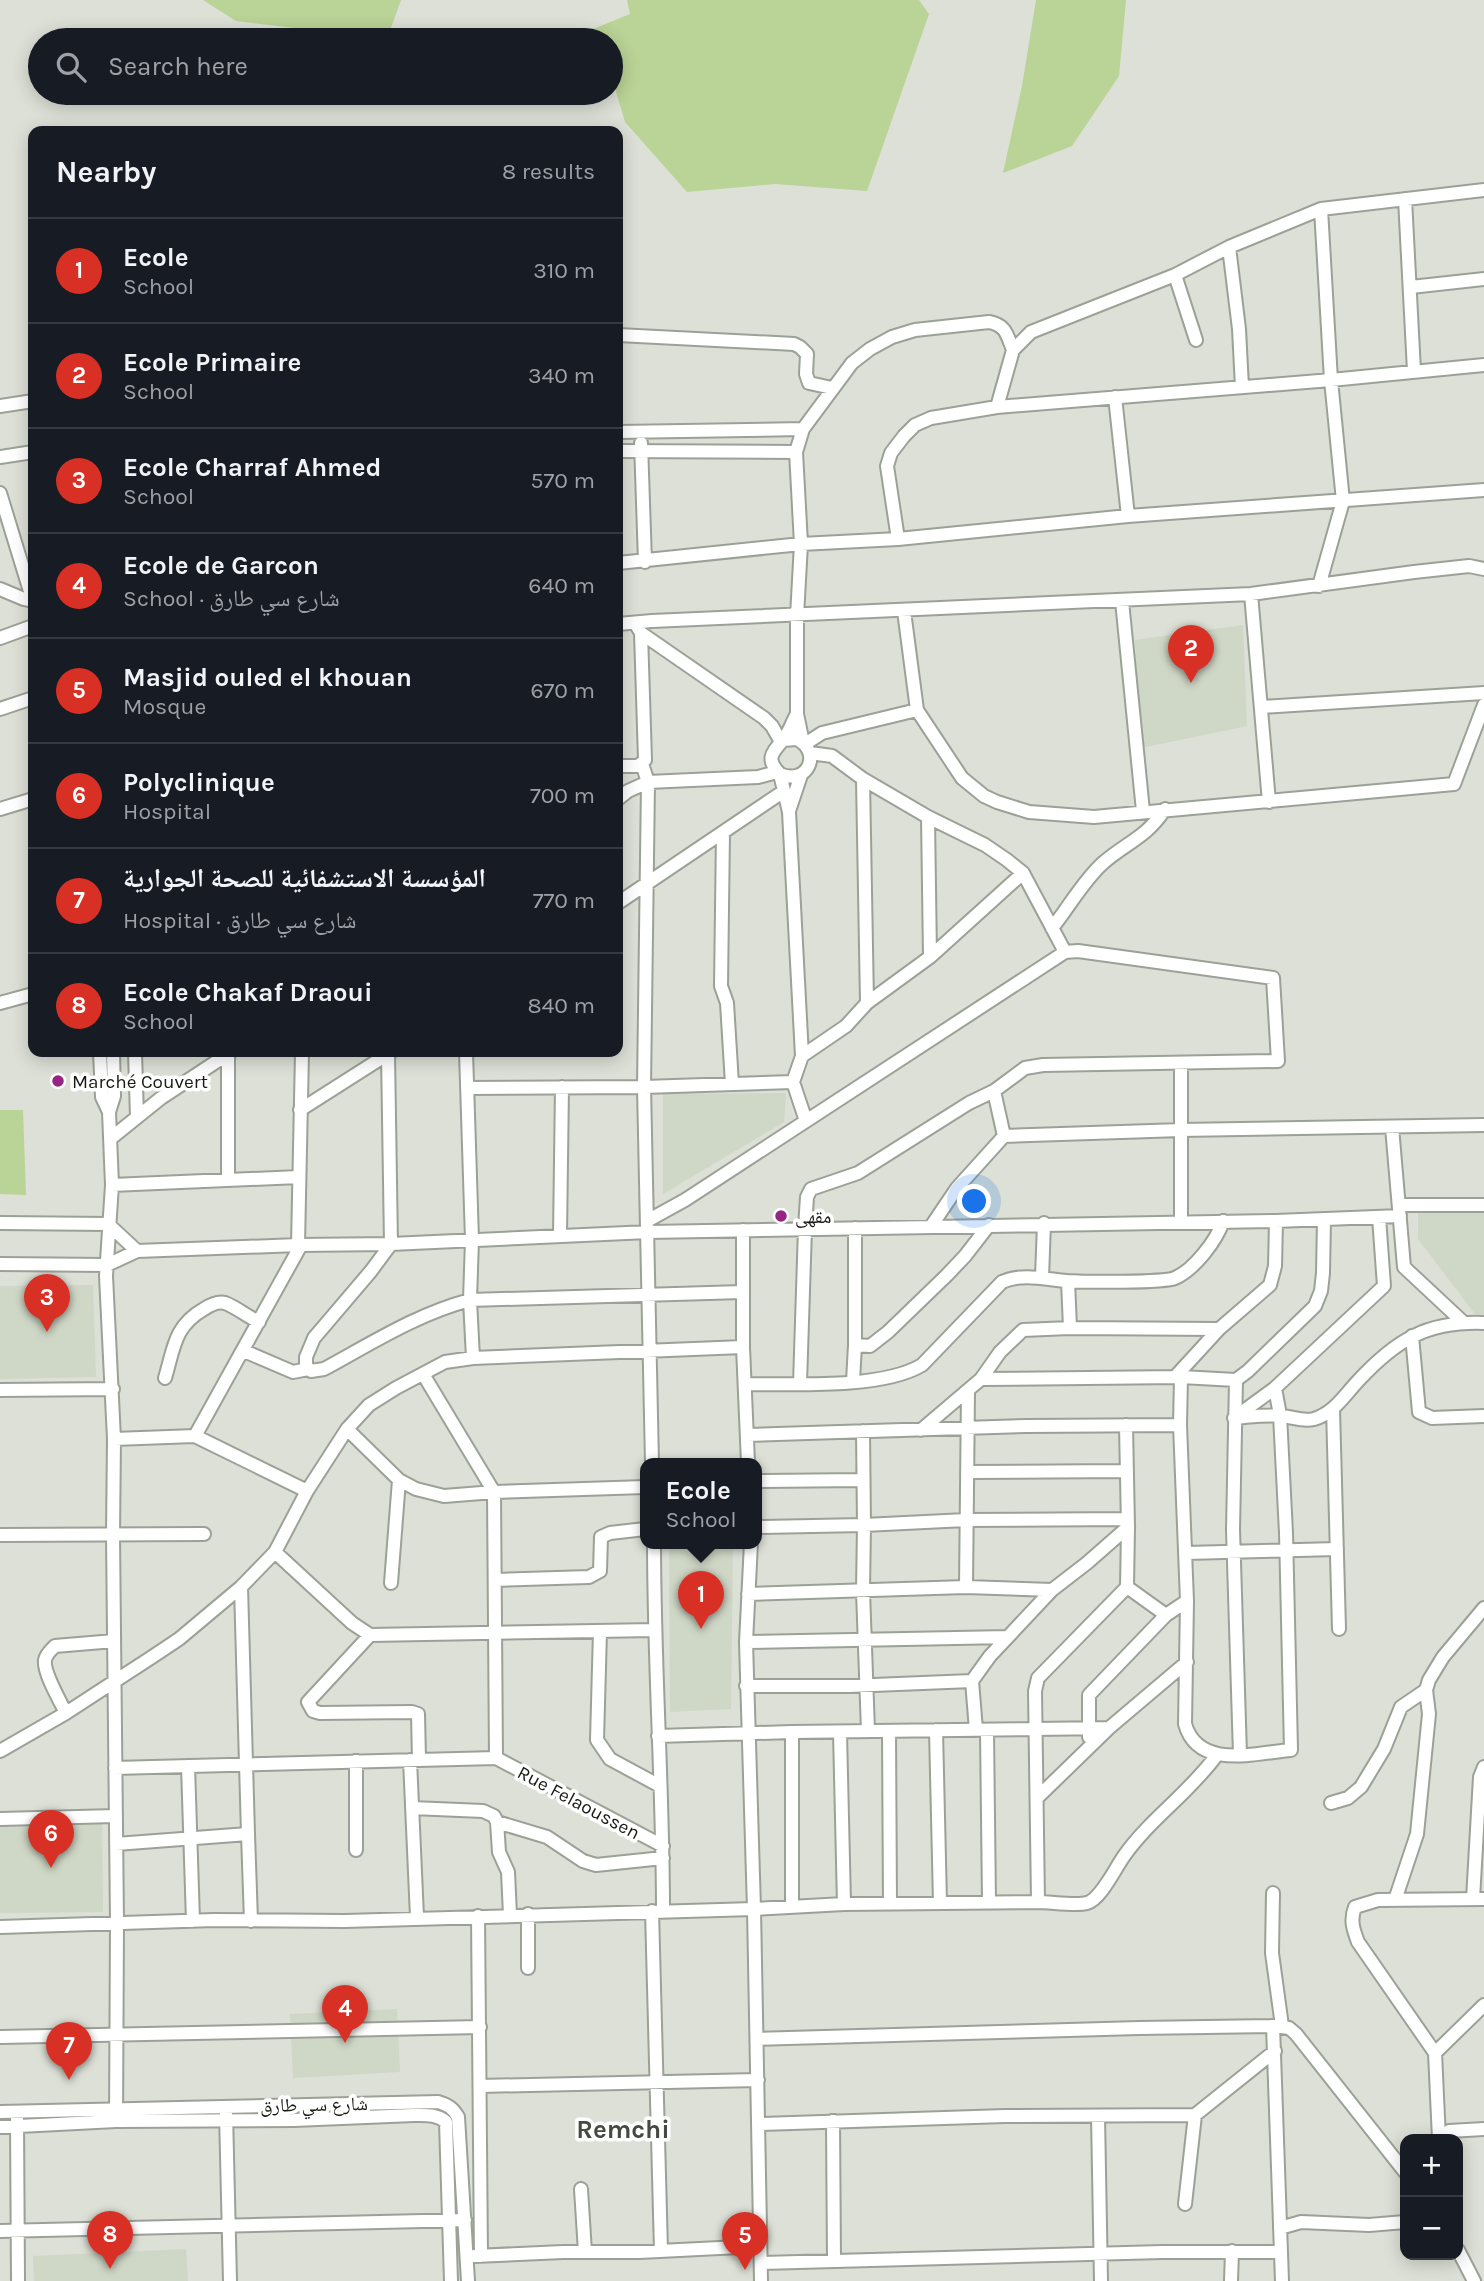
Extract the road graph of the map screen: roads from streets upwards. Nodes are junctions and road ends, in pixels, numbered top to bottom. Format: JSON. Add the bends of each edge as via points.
{"nodes":[{"id":1,"x":1484,"y":190,"type":"edge"},
{"id":2,"x":1405,"y":199,"type":"junction"},
{"id":3,"x":1321,"y":209,"type":"junction"},
{"id":4,"x":1229,"y":247,"type":"junction"},
{"id":5,"x":1175,"y":275,"type":"junction"},
{"id":6,"x":1484,"y":279,"type":"edge"},
{"id":7,"x":1411,"y":287,"type":"junction"},
{"id":8,"x":623,"y":335,"type":"edge"},
{"id":9,"x":1196,"y":340,"type":"dead end"},
{"id":10,"x":1013,"y":350,"type":"junction"},
{"id":11,"x":1484,"y":365,"type":"edge"},
{"id":12,"x":1415,"y":371,"type":"junction"},
{"id":13,"x":1331,"y":380,"type":"junction"},
{"id":14,"x":832,"y":387,"type":"junction"},
{"id":15,"x":1241,"y":387,"type":"junction"},
{"id":16,"x":1115,"y":397,"type":"junction"},
{"id":17,"x":28,"y":402,"type":"edge"},
{"id":18,"x":0,"y":406,"type":"edge"},
{"id":19,"x":997,"y":407,"type":"junction"},
{"id":20,"x":803,"y":429,"type":"junction"},
{"id":21,"x":623,"y":432,"type":"edge"},
{"id":22,"x":641,"y":432,"type":"junction"},
{"id":23,"x":641,"y":450,"type":"junction"},
{"id":24,"x":623,"y":451,"type":"edge"},
{"id":25,"x":796,"y":452,"type":"junction"},
{"id":26,"x":28,"y":453,"type":"edge"},
{"id":27,"x":0,"y":457,"type":"edge"},
{"id":28,"x":1484,"y":490,"type":"edge"},
{"id":29,"x":0,"y":493,"type":"edge"},
{"id":30,"x":1343,"y":502,"type":"junction"},
{"id":31,"x":1128,"y":516,"type":"junction"},
{"id":32,"x":898,"y":539,"type":"junction"},
{"id":33,"x":801,"y":544,"type":"junction"},
{"id":34,"x":645,"y":562,"type":"junction"},
{"id":35,"x":623,"y":563,"type":"edge"},
{"id":36,"x":1484,"y":569,"type":"edge"},
{"id":37,"x":28,"y":585,"type":"edge"},
{"id":38,"x":1319,"y":586,"type":"junction"},
{"id":39,"x":0,"y":589,"type":"edge"},
{"id":40,"x":1251,"y":594,"type":"junction"},
{"id":41,"x":28,"y":600,"type":"edge"},
{"id":42,"x":1122,"y":601,"type":"junction"},
{"id":43,"x":904,"y":611,"type":"junction"},
{"id":44,"x":797,"y":616,"type":"junction"},
{"id":45,"x":623,"y":625,"type":"edge"},
{"id":46,"x":28,"y":628,"type":"edge"},
{"id":47,"x":638,"y":628,"type":"junction"},
{"id":48,"x":0,"y":638,"type":"edge"},
{"id":49,"x":1484,"y":693,"type":"edge"},
{"id":50,"x":28,"y":700,"type":"edge"},
{"id":51,"x":1484,"y":705,"type":"edge"},
{"id":52,"x":1261,"y":707,"type":"junction"},
{"id":53,"x":0,"y":709,"type":"edge"},
{"id":54,"x":918,"y":710,"type":"junction"},
{"id":55,"x":797,"y":714,"type":"junction"},
{"id":56,"x":782,"y":741,"type":"junction"},
{"id":57,"x":806,"y":747,"type":"junction"},
{"id":58,"x":642,"y":764,"type":"junction"},
{"id":59,"x":623,"y":766,"type":"edge"},
{"id":60,"x":779,"y":773,"type":"junction"},
{"id":61,"x":801,"y":775,"type":"junction"},
{"id":62,"x":863,"y":779,"type":"junction"},
{"id":63,"x":648,"y":782,"type":"junction"},
{"id":64,"x":784,"y":791,"type":"junction"},
{"id":65,"x":623,"y":795,"type":"edge"},
{"id":66,"x":28,"y":801,"type":"edge"},
{"id":67,"x":1269,"y":802,"type":"junction"},
{"id":68,"x":0,"y":809,"type":"edge"},
{"id":69,"x":1165,"y":809,"type":"junction"},
{"id":70,"x":1143,"y":811,"type":"junction"},
{"id":71,"x":789,"y":812,"type":"junction"},
{"id":72,"x":928,"y":817,"type":"junction"},
{"id":73,"x":723,"y":832,"type":"junction"},
{"id":74,"x":1023,"y":873,"type":"junction"},
{"id":75,"x":647,"y":884,"type":"junction"},
{"id":76,"x":623,"y":900,"type":"edge"},
{"id":77,"x":1052,"y":928,"type":"junction"},
{"id":78,"x":1065,"y":952,"type":"junction"},
{"id":79,"x":930,"y":957,"type":"junction"},
{"id":80,"x":28,"y":995,"type":"edge"},
{"id":81,"x":0,"y":1003,"type":"edge"},
{"id":82,"x":867,"y":1003,"type":"junction"},
{"id":83,"x":802,"y":1056,"type":"junction"},
{"id":84,"x":100,"y":1057,"type":"edge"},
{"id":85,"x":113,"y":1057,"type":"edge"},
{"id":86,"x":135,"y":1057,"type":"edge"},
{"id":87,"x":224,"y":1057,"type":"edge"},
{"id":88,"x":230,"y":1057,"type":"edge"},
{"id":89,"x":302,"y":1057,"type":"edge"},
{"id":90,"x":383,"y":1057,"type":"edge"},
{"id":91,"x":389,"y":1057,"type":"edge"},
{"id":92,"x":466,"y":1057,"type":"edge"},
{"id":93,"x":1181,"y":1063,"type":"junction"},
{"id":94,"x":793,"y":1082,"type":"junction"},
{"id":95,"x":732,"y":1084,"type":"junction"},
{"id":96,"x":562,"y":1087,"type":"junction"},
{"id":97,"x":644,"y":1087,"type":"junction"},
{"id":98,"x":467,"y":1088,"type":"junction"},
{"id":99,"x":994,"y":1091,"type":"junction"},
{"id":100,"x":300,"y":1110,"type":"junction"},
{"id":101,"x":109,"y":1112,"type":"junction"},
{"id":102,"x":137,"y":1117,"type":"junction"},
{"id":103,"x":806,"y":1121,"type":"junction"},
{"id":104,"x":1484,"y":1125,"type":"edge"},
{"id":105,"x":1392,"y":1127,"type":"junction"},
{"id":106,"x":1181,"y":1130,"type":"junction"},
{"id":107,"x":1004,"y":1136,"type":"junction"},
{"id":108,"x":110,"y":1139,"type":"junction"},
{"id":109,"x":299,"y":1177,"type":"junction"},
{"id":110,"x":228,"y":1180,"type":"junction"},
{"id":111,"x":112,"y":1185,"type":"junction"},
{"id":112,"x":1484,"y":1205,"type":"edge"},
{"id":113,"x":1400,"y":1211,"type":"junction"},
{"id":114,"x":1379,"y":1217,"type":"junction"},
{"id":115,"x":1324,"y":1219,"type":"junction"},
{"id":116,"x":1181,"y":1221,"type":"junction"},
{"id":117,"x":1223,"y":1221,"type":"junction"},
{"id":118,"x":1276,"y":1221,"type":"junction"},
{"id":119,"x":0,"y":1223,"type":"edge"},
{"id":120,"x":1045,"y":1223,"type":"junction"},
{"id":121,"x":108,"y":1224,"type":"junction"},
{"id":122,"x":932,"y":1225,"type":"junction"},
{"id":123,"x":989,"y":1225,"type":"junction"},
{"id":124,"x":647,"y":1226,"type":"junction"},
{"id":125,"x":805,"y":1228,"type":"junction"},
{"id":126,"x":855,"y":1228,"type":"junction"},
{"id":127,"x":743,"y":1230,"type":"junction"},
{"id":128,"x":561,"y":1235,"type":"junction"},
{"id":129,"x":472,"y":1240,"type":"junction"},
{"id":130,"x":391,"y":1244,"type":"junction"},
{"id":131,"x":299,"y":1245,"type":"junction"},
{"id":132,"x":137,"y":1251,"type":"junction"},
{"id":133,"x":0,"y":1264,"type":"edge"},
{"id":134,"x":107,"y":1265,"type":"junction"},
{"id":135,"x":1404,"y":1267,"type":"junction"},
{"id":136,"x":1042,"y":1278,"type":"junction"},
{"id":137,"x":1068,"y":1281,"type":"junction"},
{"id":138,"x":1384,"y":1286,"type":"junction"},
{"id":139,"x":743,"y":1292,"type":"junction"},
{"id":140,"x":647,"y":1295,"type":"junction"},
{"id":141,"x":470,"y":1300,"type":"junction"},
{"id":142,"x":258,"y":1322,"type":"junction"},
{"id":143,"x":1464,"y":1323,"type":"junction"},
{"id":144,"x":1484,"y":1323,"type":"edge"},
{"id":145,"x":1070,"y":1328,"type":"junction"},
{"id":146,"x":1219,"y":1329,"type":"junction"},
{"id":147,"x":1412,"y":1336,"type":"junction"},
{"id":148,"x":856,"y":1345,"type":"junction"},
{"id":149,"x":743,"y":1347,"type":"junction"},
{"id":150,"x":244,"y":1351,"type":"junction"},
{"id":151,"x":650,"y":1353,"type":"junction"},
{"id":152,"x":473,"y":1358,"type":"junction"},
{"id":153,"x":309,"y":1369,"type":"junction"},
{"id":154,"x":423,"y":1374,"type":"junction"},
{"id":155,"x":1178,"y":1377,"type":"junction"},
{"id":156,"x":165,"y":1378,"type":"dead end"},
{"id":157,"x":981,"y":1379,"type":"junction"},
{"id":158,"x":1236,"y":1380,"type":"junction"},
{"id":159,"x":853,"y":1381,"type":"junction"},
{"id":160,"x":745,"y":1384,"type":"junction"},
{"id":161,"x":800,"y":1384,"type":"junction"},
{"id":162,"x":1275,"y":1388,"type":"junction"},
{"id":163,"x":113,"y":1389,"type":"junction"},
{"id":164,"x":0,"y":1390,"type":"edge"},
{"id":165,"x":968,"y":1391,"type":"junction"},
{"id":166,"x":1333,"y":1409,"type":"junction"},
{"id":167,"x":1280,"y":1416,"type":"junction"},
{"id":168,"x":1484,"y":1416,"type":"edge"},
{"id":169,"x":1234,"y":1418,"type":"junction"},
{"id":170,"x":1126,"y":1425,"type":"junction"},
{"id":171,"x":1180,"y":1425,"type":"junction"},
{"id":172,"x":969,"y":1428,"type":"junction"},
{"id":173,"x":347,"y":1429,"type":"junction"},
{"id":174,"x":921,"y":1430,"type":"junction"},
{"id":175,"x":863,"y":1432,"type":"junction"},
{"id":176,"x":747,"y":1435,"type":"junction"},
{"id":177,"x":195,"y":1436,"type":"junction"},
{"id":178,"x":114,"y":1439,"type":"junction"},
{"id":179,"x":652,"y":1458,"type":"edge"},
{"id":180,"x":748,"y":1458,"type":"edge"},
{"id":181,"x":1126,"y":1471,"type":"junction"},
{"id":182,"x":967,"y":1472,"type":"junction"},
{"id":183,"x":398,"y":1480,"type":"junction"},
{"id":184,"x":863,"y":1480,"type":"junction"},
{"id":185,"x":762,"y":1481,"type":"edge"},
{"id":186,"x":640,"y":1487,"type":"edge"},
{"id":187,"x":307,"y":1491,"type":"junction"},
{"id":188,"x":494,"y":1492,"type":"junction"},
{"id":189,"x":966,"y":1520,"type":"junction"},
{"id":190,"x":1125,"y":1521,"type":"junction"},
{"id":191,"x":864,"y":1525,"type":"junction"},
{"id":192,"x":762,"y":1527,"type":"edge"},
{"id":193,"x":640,"y":1530,"type":"edge"},
{"id":194,"x":204,"y":1534,"type":"dead end"},
{"id":195,"x":0,"y":1535,"type":"edge"},
{"id":196,"x":113,"y":1535,"type":"junction"},
{"id":197,"x":654,"y":1549,"type":"edge"},
{"id":198,"x":751,"y":1549,"type":"edge"},
{"id":199,"x":1337,"y":1549,"type":"junction"},
{"id":200,"x":1286,"y":1551,"type":"junction"},
{"id":201,"x":275,"y":1552,"type":"junction"},
{"id":202,"x":1235,"y":1552,"type":"junction"},
{"id":203,"x":1186,"y":1553,"type":"junction"},
{"id":204,"x":495,"y":1580,"type":"junction"},
{"id":205,"x":391,"y":1583,"type":"dead end"},
{"id":206,"x":241,"y":1587,"type":"junction"},
{"id":207,"x":966,"y":1587,"type":"junction"},
{"id":208,"x":1127,"y":1587,"type":"junction"},
{"id":209,"x":1052,"y":1590,"type":"junction"},
{"id":210,"x":863,"y":1591,"type":"junction"},
{"id":211,"x":748,"y":1594,"type":"junction"},
{"id":212,"x":1187,"y":1601,"type":"junction"},
{"id":213,"x":1484,"y":1608,"type":"edge"},
{"id":214,"x":1167,"y":1615,"type":"junction"},
{"id":215,"x":1339,"y":1629,"type":"dead end"},
{"id":216,"x":654,"y":1630,"type":"junction"},
{"id":217,"x":600,"y":1631,"type":"junction"},
{"id":218,"x":493,"y":1633,"type":"junction"},
{"id":219,"x":370,"y":1635,"type":"junction"},
{"id":220,"x":1008,"y":1637,"type":"junction"},
{"id":221,"x":865,"y":1639,"type":"junction"},
{"id":222,"x":114,"y":1641,"type":"junction"},
{"id":223,"x":746,"y":1642,"type":"junction"},
{"id":224,"x":1187,"y":1662,"type":"junction"},
{"id":225,"x":114,"y":1681,"type":"junction"},
{"id":226,"x":972,"y":1681,"type":"junction"},
{"id":227,"x":867,"y":1685,"type":"junction"},
{"id":228,"x":746,"y":1686,"type":"junction"},
{"id":229,"x":1426,"y":1690,"type":"junction"},
{"id":230,"x":66,"y":1713,"type":"junction"},
{"id":231,"x":1108,"y":1728,"type":"junction"},
{"id":232,"x":1089,"y":1729,"type":"junction"},
{"id":233,"x":936,"y":1730,"type":"junction"},
{"id":234,"x":982,"y":1730,"type":"junction"},
{"id":235,"x":1037,"y":1730,"type":"junction"},
{"id":236,"x":868,"y":1731,"type":"junction"},
{"id":237,"x":889,"y":1731,"type":"junction"},
{"id":238,"x":747,"y":1732,"type":"junction"},
{"id":239,"x":792,"y":1732,"type":"junction"},
{"id":240,"x":840,"y":1732,"type":"junction"},
{"id":241,"x":658,"y":1736,"type":"junction"},
{"id":242,"x":1089,"y":1748,"type":"junction"},
{"id":243,"x":0,"y":1751,"type":"edge"},
{"id":244,"x":1240,"y":1755,"type":"junction"},
{"id":245,"x":1216,"y":1756,"type":"junction"},
{"id":246,"x":496,"y":1758,"type":"junction"},
{"id":247,"x":414,"y":1760,"type":"junction"},
{"id":248,"x":356,"y":1761,"type":"junction"},
{"id":249,"x":245,"y":1764,"type":"junction"},
{"id":250,"x":188,"y":1766,"type":"junction"},
{"id":251,"x":115,"y":1768,"type":"junction"},
{"id":252,"x":1484,"y":1768,"type":"edge"},
{"id":253,"x":660,"y":1786,"type":"junction"},
{"id":254,"x":1038,"y":1797,"type":"junction"},
{"id":255,"x":1331,"y":1803,"type":"dead end"},
{"id":256,"x":412,"y":1808,"type":"junction"},
{"id":257,"x":116,"y":1816,"type":"junction"},
{"id":258,"x":0,"y":1819,"type":"edge"},
{"id":259,"x":497,"y":1822,"type":"junction"},
{"id":260,"x":248,"y":1834,"type":"junction"},
{"id":261,"x":189,"y":1839,"type":"junction"},
{"id":262,"x":116,"y":1844,"type":"junction"},
{"id":263,"x":356,"y":1850,"type":"dead end"},
{"id":264,"x":663,"y":1852,"type":"junction"},
{"id":265,"x":1273,"y":1893,"type":"dead end"},
{"id":266,"x":1478,"y":1899,"type":"edge"},
{"id":267,"x":1395,"y":1900,"type":"junction"},
{"id":268,"x":989,"y":1902,"type":"junction"},
{"id":269,"x":1038,"y":1902,"type":"junction"},
{"id":270,"x":940,"y":1903,"type":"junction"},
{"id":271,"x":844,"y":1904,"type":"junction"},
{"id":272,"x":890,"y":1904,"type":"junction"},
{"id":273,"x":792,"y":1907,"type":"junction"},
{"id":274,"x":754,"y":1909,"type":"junction"},
{"id":275,"x":658,"y":1911,"type":"junction"},
{"id":276,"x":528,"y":1914,"type":"junction"},
{"id":277,"x":510,"y":1915,"type":"junction"},
{"id":278,"x":478,"y":1916,"type":"junction"},
{"id":279,"x":416,"y":1917,"type":"junction"},
{"id":280,"x":193,"y":1921,"type":"junction"},
{"id":281,"x":251,"y":1921,"type":"junction"},
{"id":282,"x":117,"y":1924,"type":"junction"},
{"id":283,"x":0,"y":1927,"type":"edge"},
{"id":284,"x":528,"y":1968,"type":"dead end"},
{"id":285,"x":1484,"y":2005,"type":"edge"},
{"id":286,"x":1278,"y":2026,"type":"junction"},
{"id":287,"x":480,"y":2027,"type":"junction"},
{"id":288,"x":116,"y":2036,"type":"junction"},
{"id":289,"x":0,"y":2038,"type":"edge"},
{"id":290,"x":757,"y":2039,"type":"junction"},
{"id":291,"x":1275,"y":2051,"type":"junction"},
{"id":292,"x":1435,"y":2053,"type":"junction"},
{"id":293,"x":758,"y":2080,"type":"junction"},
{"id":294,"x":656,"y":2082,"type":"junction"},
{"id":295,"x":480,"y":2086,"type":"junction"},
{"id":296,"x":226,"y":2106,"type":"junction"},
{"id":297,"x":0,"y":2112,"type":"edge"},
{"id":298,"x":17,"y":2112,"type":"junction"},
{"id":299,"x":116,"y":2115,"type":"junction"},
{"id":300,"x":1195,"y":2115,"type":"junction"},
{"id":301,"x":1098,"y":2116,"type":"junction"},
{"id":302,"x":452,"y":2119,"type":"junction"},
{"id":303,"x":226,"y":2120,"type":"junction"},
{"id":304,"x":833,"y":2121,"type":"junction"},
{"id":305,"x":759,"y":2124,"type":"junction"},
{"id":306,"x":16,"y":2126,"type":"junction"},
{"id":307,"x":0,"y":2127,"type":"edge"},
{"id":308,"x":1484,"y":2129,"type":"edge"},
{"id":309,"x":1444,"y":2134,"type":"edge"},
{"id":310,"x":1459,"y":2134,"type":"edge"},
{"id":311,"x":1400,"y":2166,"type":"edge"},
{"id":312,"x":581,"y":2189,"type":"dead end"},
{"id":313,"x":1185,"y":2204,"type":"dead end"},
{"id":314,"x":465,"y":2220,"type":"junction"},
{"id":315,"x":449,"y":2221,"type":"junction"},
{"id":316,"x":1400,"y":2222,"type":"edge"},
{"id":317,"x":228,"y":2225,"type":"junction"},
{"id":318,"x":1280,"y":2228,"type":"junction"},
{"id":319,"x":18,"y":2230,"type":"junction"},
{"id":320,"x":0,"y":2231,"type":"edge"},
{"id":321,"x":760,"y":2246,"type":"junction"},
{"id":322,"x":661,"y":2251,"type":"junction"},
{"id":323,"x":1232,"y":2251,"type":"junction"},
{"id":324,"x":585,"y":2252,"type":"junction"},
{"id":325,"x":1280,"y":2252,"type":"junction"},
{"id":326,"x":1101,"y":2254,"type":"junction"},
{"id":327,"x":481,"y":2256,"type":"junction"},
{"id":328,"x":467,"y":2257,"type":"junction"},
{"id":329,"x":1463,"y":2260,"type":"edge"},
{"id":330,"x":834,"y":2261,"type":"junction"},
{"id":331,"x":762,"y":2263,"type":"junction"},
{"id":332,"x":18,"y":2281,"type":"edge"},
{"id":333,"x":230,"y":2281,"type":"edge"},
{"id":334,"x":451,"y":2281,"type":"edge"},
{"id":335,"x":468,"y":2281,"type":"edge"},
{"id":336,"x":761,"y":2281,"type":"edge"},
{"id":337,"x":1101,"y":2281,"type":"edge"},
{"id":338,"x":1231,"y":2281,"type":"edge"},
{"id":339,"x":1282,"y":2281,"type":"edge"},
{"id":340,"x":1474,"y":2281,"type":"edge"}],
"edges":[{"from":1,"to":2,"type":"street"},
{"from":2,"to":3,"type":"street"},
{"from":2,"to":7,"type":"street"},
{"from":3,"to":4,"type":"street"},
{"from":3,"to":13,"type":"street"},
{"from":4,"to":5,"type":"street"},
{"from":4,"to":15,"type":"street"},
{"from":5,"to":9,"type":"street"},
{"from":5,"to":10,"type":"street","via":[[1031,332]]},
{"from":6,"to":7,"type":"street"},
{"from":7,"to":12,"type":"street"},
{"from":8,"to":14,"type":"street","via":[[794,344],[807,354],[809,383]]},
{"from":10,"to":14,"type":"street","via":[[1004,328],[996,323],[915,330],[870,349]]},
{"from":10,"to":19,"type":"street"},
{"from":11,"to":12,"type":"street"},
{"from":12,"to":13,"type":"street"},
{"from":13,"to":15,"type":"street"},
{"from":13,"to":30,"type":"street"},
{"from":14,"to":20,"type":"street"},
{"from":15,"to":16,"type":"street"},
{"from":16,"to":19,"type":"street"},
{"from":16,"to":31,"type":"street"},
{"from":17,"to":18,"type":"street"},
{"from":19,"to":32,"type":"street","via":[[931,418],[915,425],[891,453],[887,466]]},
{"from":20,"to":22,"type":"street"},
{"from":20,"to":25,"type":"street"},
{"from":21,"to":22,"type":"street"},
{"from":22,"to":23,"type":"street"},
{"from":23,"to":24,"type":"street"},
{"from":23,"to":25,"type":"street"},
{"from":23,"to":34,"type":"street"},
{"from":25,"to":33,"type":"street"},
{"from":26,"to":27,"type":"street"},
{"from":28,"to":30,"type":"street"},
{"from":29,"to":37,"type":"street"},
{"from":30,"to":31,"type":"street"},
{"from":30,"to":38,"type":"street"},
{"from":31,"to":32,"type":"street"},
{"from":32,"to":33,"type":"street"},
{"from":33,"to":34,"type":"street"},
{"from":33,"to":44,"type":"street"},
{"from":34,"to":35,"type":"street"},
{"from":36,"to":38,"type":"street","via":[[1469,566]]},
{"from":38,"to":40,"type":"street"},
{"from":39,"to":41,"type":"street"},
{"from":40,"to":42,"type":"street"},
{"from":40,"to":52,"type":"street"},
{"from":42,"to":43,"type":"street"},
{"from":42,"to":70,"type":"street"},
{"from":43,"to":44,"type":"street"},
{"from":43,"to":54,"type":"street"},
{"from":44,"to":47,"type":"street","via":[[652,621]]},
{"from":44,"to":55,"type":"street"},
{"from":45,"to":47,"type":"street"},
{"from":46,"to":48,"type":"street"},
{"from":47,"to":56,"type":"street","via":[[764,718]]},
{"from":47,"to":58,"type":"street","via":[[646,752]]},
{"from":49,"to":52,"type":"street"},
{"from":50,"to":53,"type":"street"},
{"from":51,"to":67,"type":"street","via":[[1454,784]]},
{"from":52,"to":67,"type":"street"},
{"from":54,"to":57,"type":"street","via":[[822,733]]},
{"from":54,"to":70,"type":"street","via":[[962,778],[997,802],[1062,816]]},
{"from":55,"to":56,"type":"street"},
{"from":55,"to":57,"type":"street"},
{"from":56,"to":57,"type":"street","via":[[790,738]]},
{"from":56,"to":60,"type":"street","via":[[772,756]]},
{"from":57,"to":61,"type":"street","via":[[809,766]]},
{"from":57,"to":62,"type":"street","via":[[832,756]]},
{"from":58,"to":59,"type":"street"},
{"from":58,"to":63,"type":"street"},
{"from":60,"to":61,"type":"street","via":[[794,778]]},
{"from":60,"to":63,"type":"street"},
{"from":60,"to":64,"type":"street"},
{"from":61,"to":71,"type":"street"},
{"from":62,"to":72,"type":"street"},
{"from":62,"to":82,"type":"street"},
{"from":63,"to":65,"type":"street"},
{"from":63,"to":75,"type":"street"},
{"from":64,"to":71,"type":"street"},
{"from":64,"to":73,"type":"street"},
{"from":66,"to":68,"type":"street"},
{"from":67,"to":69,"type":"street"},
{"from":69,"to":70,"type":"street"},
{"from":69,"to":77,"type":"street","via":[[1144,834],[1101,864]]},
{"from":71,"to":83,"type":"street"},
{"from":72,"to":74,"type":"street","via":[[985,845]]},
{"from":72,"to":79,"type":"street"},
{"from":73,"to":75,"type":"street"},
{"from":73,"to":95,"type":"street","via":[[721,986],[727,1003]]},
{"from":74,"to":77,"type":"street"},
{"from":74,"to":79,"type":"street"},
{"from":75,"to":76,"type":"street"},
{"from":75,"to":97,"type":"street"},
{"from":77,"to":78,"type":"street"},
{"from":78,"to":93,"type":"street","via":[[1273,978],[1278,1061]]},
{"from":78,"to":103,"type":"street"},
{"from":79,"to":82,"type":"street"},
{"from":80,"to":81,"type":"street"},
{"from":82,"to":83,"type":"street","via":[[846,1026]]},
{"from":83,"to":94,"type":"street"},
{"from":84,"to":101,"type":"street","via":[[102,1097]]},
{"from":85,"to":101,"type":"street","via":[[114,1096]]},
{"from":86,"to":102,"type":"street"},
{"from":87,"to":102,"type":"street"},
{"from":88,"to":110,"type":"street"},
{"from":89,"to":100,"type":"street"},
{"from":90,"to":100,"type":"street"},
{"from":91,"to":130,"type":"street"},
{"from":92,"to":98,"type":"street"},
{"from":93,"to":99,"type":"street","via":[[1042,1065],[1026,1068]]},
{"from":93,"to":106,"type":"street"},
{"from":94,"to":95,"type":"street"},
{"from":94,"to":103,"type":"street"},
{"from":95,"to":97,"type":"street"},
{"from":96,"to":97,"type":"street"},
{"from":96,"to":98,"type":"street"},
{"from":96,"to":128,"type":"street"},
{"from":97,"to":124,"type":"street"},
{"from":98,"to":129,"type":"street"},
{"from":99,"to":107,"type":"street"},
{"from":99,"to":125,"type":"street","via":[[858,1173],[811,1189]]},
{"from":100,"to":109,"type":"street"},
{"from":101,"to":108,"type":"street"},
{"from":102,"to":108,"type":"street"},
{"from":103,"to":124,"type":"street"},
{"from":104,"to":105,"type":"street"},
{"from":105,"to":106,"type":"street"},
{"from":105,"to":113,"type":"street"},
{"from":106,"to":107,"type":"street"},
{"from":106,"to":116,"type":"street"},
{"from":107,"to":122,"type":"street","via":[[957,1188]]},
{"from":108,"to":111,"type":"street"},
{"from":109,"to":110,"type":"street"},
{"from":109,"to":131,"type":"street"},
{"from":110,"to":111,"type":"street"},
{"from":111,"to":121,"type":"street"},
{"from":112,"to":113,"type":"street"},
{"from":113,"to":114,"type":"street"},
{"from":113,"to":135,"type":"street"},
{"from":114,"to":115,"type":"street"},
{"from":114,"to":138,"type":"street"},
{"from":115,"to":118,"type":"street"},
{"from":115,"to":158,"type":"street","via":[[1322,1282],[1315,1306]]},
{"from":116,"to":117,"type":"street"},
{"from":116,"to":120,"type":"street"},
{"from":117,"to":118,"type":"street"},
{"from":117,"to":137,"type":"street","via":[[1208,1250],[1175,1278]]},
{"from":118,"to":146,"type":"street","via":[[1270,1286]]},
{"from":119,"to":121,"type":"street"},
{"from":120,"to":123,"type":"street"},
{"from":120,"to":136,"type":"street"},
{"from":121,"to":132,"type":"street"},
{"from":121,"to":134,"type":"street"},
{"from":122,"to":123,"type":"street"},
{"from":122,"to":126,"type":"street"},
{"from":123,"to":148,"type":"street","via":[[965,1256],[888,1332],[870,1346]]},
{"from":124,"to":127,"type":"street"},
{"from":124,"to":128,"type":"street"},
{"from":124,"to":140,"type":"street"},
{"from":125,"to":126,"type":"street"},
{"from":125,"to":127,"type":"street"},
{"from":125,"to":161,"type":"street"},
{"from":126,"to":148,"type":"street"},
{"from":127,"to":139,"type":"street"},
{"from":128,"to":129,"type":"street"},
{"from":129,"to":130,"type":"street"},
{"from":129,"to":141,"type":"street"},
{"from":130,"to":131,"type":"street"},
{"from":130,"to":153,"type":"street","via":[[314,1338],[306,1357]]},
{"from":131,"to":132,"type":"street"},
{"from":131,"to":142,"type":"street"},
{"from":132,"to":134,"type":"street"},
{"from":133,"to":134,"type":"street"},
{"from":134,"to":163,"type":"street"},
{"from":135,"to":138,"type":"street"},
{"from":135,"to":143,"type":"street"},
{"from":136,"to":137,"type":"street"},
{"from":136,"to":159,"type":"street","via":[[1002,1282],[909,1373],[878,1381]]},
{"from":137,"to":145,"type":"street"},
{"from":138,"to":162,"type":"street"},
{"from":139,"to":140,"type":"street"},
{"from":139,"to":149,"type":"street"},
{"from":140,"to":141,"type":"street"},
{"from":140,"to":151,"type":"street"},
{"from":141,"to":152,"type":"street"},
{"from":141,"to":153,"type":"street","via":[[414,1319],[324,1369]]},
{"from":142,"to":150,"type":"street"},
{"from":142,"to":156,"type":"street","via":[[225,1303],[205,1308],[185,1322]]},
{"from":143,"to":144,"type":"street"},
{"from":143,"to":147,"type":"street","via":[[1429,1328]]},
{"from":145,"to":146,"type":"street"},
{"from":145,"to":157,"type":"street","via":[[1023,1331]]},
{"from":146,"to":155,"type":"street"},
{"from":147,"to":166,"type":"street","via":[[1359,1380]]},
{"from":147,"to":168,"type":"street","via":[[1419,1412],[1432,1418]]},
{"from":148,"to":159,"type":"street"},
{"from":149,"to":151,"type":"street"},
{"from":149,"to":160,"type":"street"},
{"from":150,"to":153,"type":"street","via":[[293,1372]]},
{"from":150,"to":177,"type":"street"},
{"from":151,"to":152,"type":"street"},
{"from":151,"to":179,"type":"street"},
{"from":152,"to":154,"type":"street","via":[[445,1363]]},
{"from":154,"to":173,"type":"street","via":[[369,1405]]},
{"from":154,"to":188,"type":"street"},
{"from":155,"to":157,"type":"street"},
{"from":155,"to":158,"type":"street"},
{"from":155,"to":171,"type":"street"},
{"from":157,"to":165,"type":"street"},
{"from":158,"to":169,"type":"street"},
{"from":159,"to":161,"type":"street"},
{"from":160,"to":161,"type":"street"},
{"from":160,"to":176,"type":"street"},
{"from":162,"to":167,"type":"street"},
{"from":162,"to":169,"type":"street"},
{"from":163,"to":164,"type":"street"},
{"from":163,"to":178,"type":"street"},
{"from":165,"to":172,"type":"street"},
{"from":165,"to":174,"type":"street"},
{"from":166,"to":167,"type":"street","via":[[1309,1420]]},
{"from":166,"to":199,"type":"street"},
{"from":167,"to":169,"type":"street"},
{"from":167,"to":200,"type":"street"},
{"from":169,"to":202,"type":"street"},
{"from":170,"to":171,"type":"street"},
{"from":170,"to":172,"type":"street"},
{"from":170,"to":181,"type":"street"},
{"from":171,"to":203,"type":"street"},
{"from":172,"to":174,"type":"street"},
{"from":172,"to":182,"type":"street"},
{"from":173,"to":183,"type":"street"},
{"from":173,"to":187,"type":"street"},
{"from":174,"to":175,"type":"street"},
{"from":175,"to":176,"type":"street"},
{"from":175,"to":184,"type":"street"},
{"from":176,"to":180,"type":"street"},
{"from":177,"to":178,"type":"street"},
{"from":177,"to":187,"type":"street"},
{"from":178,"to":196,"type":"street"},
{"from":181,"to":182,"type":"street"},
{"from":181,"to":190,"type":"street"},
{"from":182,"to":189,"type":"street"},
{"from":183,"to":188,"type":"street","via":[[444,1496]]},
{"from":183,"to":205,"type":"street"},
{"from":184,"to":185,"type":"street"},
{"from":184,"to":191,"type":"street"},
{"from":186,"to":188,"type":"street"},
{"from":187,"to":201,"type":"street"},
{"from":188,"to":204,"type":"street"},
{"from":189,"to":190,"type":"street"},
{"from":189,"to":191,"type":"street"},
{"from":189,"to":207,"type":"street"},
{"from":190,"to":208,"type":"street"},
{"from":190,"to":209,"type":"street","via":[[1087,1563]]},
{"from":191,"to":192,"type":"street"},
{"from":191,"to":210,"type":"street"},
{"from":193,"to":204,"type":"street","via":[[601,1537],[600,1571],[589,1577]]},
{"from":194,"to":196,"type":"street"},
{"from":195,"to":196,"type":"street"},
{"from":196,"to":222,"type":"street"},
{"from":197,"to":216,"type":"street"},
{"from":198,"to":211,"type":"street"},
{"from":199,"to":200,"type":"street"},
{"from":199,"to":215,"type":"street"},
{"from":200,"to":202,"type":"street"},
{"from":200,"to":244,"type":"street","via":[[1291,1750]]},
{"from":201,"to":206,"type":"street"},
{"from":201,"to":219,"type":"street"},
{"from":202,"to":203,"type":"street"},
{"from":202,"to":244,"type":"street"},
{"from":203,"to":212,"type":"street"},
{"from":204,"to":218,"type":"street"},
{"from":206,"to":225,"type":"street","via":[[179,1639]]},
{"from":206,"to":249,"type":"street"},
{"from":207,"to":209,"type":"street"},
{"from":207,"to":210,"type":"street"},
{"from":208,"to":214,"type":"street"},
{"from":208,"to":235,"type":"street","via":[[1038,1678]]},
{"from":209,"to":220,"type":"street"},
{"from":210,"to":211,"type":"street"},
{"from":210,"to":221,"type":"street"},
{"from":211,"to":223,"type":"street"},
{"from":212,"to":214,"type":"street"},
{"from":212,"to":224,"type":"street"},
{"from":213,"to":229,"type":"street","via":[[1443,1657]]},
{"from":214,"to":232,"type":"street","via":[[1089,1695]]},
{"from":216,"to":217,"type":"street"},
{"from":216,"to":241,"type":"street"},
{"from":217,"to":218,"type":"street"},
{"from":217,"to":253,"type":"street","via":[[597,1740],[610,1759]]},
{"from":218,"to":219,"type":"street"},
{"from":218,"to":246,"type":"street"},
{"from":219,"to":247,"type":"street","via":[[307,1702],[320,1713],[418,1714]]},
{"from":220,"to":221,"type":"street"},
{"from":220,"to":226,"type":"street"},
{"from":221,"to":223,"type":"street"},
{"from":221,"to":227,"type":"street"},
{"from":222,"to":225,"type":"street"},
{"from":222,"to":230,"type":"street","via":[[55,1646],[48,1654],[44,1661]]},
{"from":223,"to":228,"type":"street"},
{"from":224,"to":231,"type":"street"},
{"from":224,"to":245,"type":"street","via":[[1185,1724],[1200,1746]]},
{"from":225,"to":230,"type":"street"},
{"from":225,"to":251,"type":"street"},
{"from":226,"to":227,"type":"street"},
{"from":226,"to":234,"type":"street"},
{"from":227,"to":228,"type":"street"},
{"from":227,"to":236,"type":"street"},
{"from":228,"to":238,"type":"street"},
{"from":229,"to":255,"type":"street","via":[[1401,1707],[1384,1749],[1361,1787],[1348,1798]]},
{"from":229,"to":267,"type":"street","via":[[1429,1714],[1417,1834]]},
{"from":230,"to":243,"type":"street"},
{"from":231,"to":232,"type":"street"},
{"from":231,"to":242,"type":"street"},
{"from":232,"to":235,"type":"street"},
{"from":232,"to":242,"type":"street"},
{"from":233,"to":234,"type":"street"},
{"from":233,"to":237,"type":"street"},
{"from":233,"to":270,"type":"street"},
{"from":234,"to":235,"type":"street"},
{"from":234,"to":268,"type":"street"},
{"from":235,"to":254,"type":"street"},
{"from":236,"to":237,"type":"street"},
{"from":236,"to":240,"type":"street"},
{"from":237,"to":272,"type":"street"},
{"from":238,"to":239,"type":"street"},
{"from":238,"to":241,"type":"street"},
{"from":238,"to":274,"type":"street"},
{"from":239,"to":240,"type":"street"},
{"from":239,"to":273,"type":"street"},
{"from":240,"to":271,"type":"street"},
{"from":241,"to":253,"type":"street"},
{"from":242,"to":254,"type":"street"},
{"from":244,"to":245,"type":"street"},
{"from":245,"to":269,"type":"street","via":[[1125,1854],[1088,1903]]},
{"from":246,"to":247,"type":"street"},
{"from":246,"to":264,"type":"street","name":"Rue Felaoussen"},
{"from":247,"to":248,"type":"street"},
{"from":247,"to":256,"type":"street"},
{"from":248,"to":249,"type":"street"},
{"from":248,"to":263,"type":"street"},
{"from":249,"to":250,"type":"street"},
{"from":249,"to":260,"type":"street"},
{"from":250,"to":251,"type":"street"},
{"from":250,"to":261,"type":"street"},
{"from":251,"to":257,"type":"street"},
{"from":252,"to":266,"type":"street","via":[[1480,1777]]},
{"from":253,"to":264,"type":"street"},
{"from":254,"to":269,"type":"street"},
{"from":256,"to":259,"type":"street","via":[[483,1811]]},
{"from":256,"to":279,"type":"street"},
{"from":257,"to":258,"type":"street"},
{"from":257,"to":262,"type":"street"},
{"from":259,"to":264,"type":"street","via":[[547,1838],[596,1865]]},
{"from":259,"to":277,"type":"street","via":[[499,1852],[508,1872]]},
{"from":260,"to":261,"type":"street"},
{"from":260,"to":281,"type":"street"},
{"from":261,"to":262,"type":"street"},
{"from":261,"to":280,"type":"street"},
{"from":262,"to":282,"type":"street"},
{"from":264,"to":275,"type":"street"},
{"from":265,"to":286,"type":"street"},
{"from":266,"to":267,"type":"street"},
{"from":267,"to":292,"type":"street","via":[[1355,1907],[1352,1928]]},
{"from":268,"to":269,"type":"street"},
{"from":268,"to":270,"type":"street"},
{"from":270,"to":272,"type":"street"},
{"from":271,"to":272,"type":"street"},
{"from":271,"to":273,"type":"street"},
{"from":273,"to":274,"type":"street"},
{"from":274,"to":275,"type":"street"},
{"from":274,"to":290,"type":"street"},
{"from":275,"to":276,"type":"street"},
{"from":275,"to":294,"type":"street"},
{"from":276,"to":277,"type":"street"},
{"from":276,"to":284,"type":"street"},
{"from":277,"to":278,"type":"street"},
{"from":278,"to":279,"type":"street"},
{"from":278,"to":287,"type":"street"},
{"from":279,"to":281,"type":"street"},
{"from":280,"to":281,"type":"street"},
{"from":280,"to":282,"type":"street"},
{"from":282,"to":283,"type":"street"},
{"from":282,"to":288,"type":"street"},
{"from":285,"to":292,"type":"street"},
{"from":286,"to":290,"type":"street"},
{"from":286,"to":291,"type":"street"},
{"from":286,"to":311,"type":"street","via":[[1296,2034]]},
{"from":287,"to":288,"type":"street"},
{"from":287,"to":295,"type":"street"},
{"from":288,"to":289,"type":"street"},
{"from":288,"to":299,"type":"street"},
{"from":290,"to":293,"type":"street"},
{"from":291,"to":300,"type":"street"},
{"from":291,"to":318,"type":"street"},
{"from":292,"to":309,"type":"street"},
{"from":293,"to":294,"type":"street"},
{"from":293,"to":305,"type":"street"},
{"from":294,"to":295,"type":"street"},
{"from":294,"to":322,"type":"street"},
{"from":295,"to":327,"type":"street"},
{"from":296,"to":299,"type":"street","name":"شارع سي طارق"},
{"from":296,"to":302,"type":"street","name":"شارع سي طارق","via":[[438,2102],[455,2110]]},
{"from":296,"to":303,"type":"street"},
{"from":297,"to":298,"type":"street","name":"شارع سي طارق"},
{"from":298,"to":299,"type":"street","name":"شارع سي طارق"},
{"from":298,"to":306,"type":"street"},
{"from":299,"to":303,"type":"street","name":"شارع سي طارق"},
{"from":299,"to":306,"type":"street","name":"شارع سي طارق"},
{"from":300,"to":301,"type":"street"},
{"from":300,"to":313,"type":"street"},
{"from":301,"to":304,"type":"street"},
{"from":301,"to":326,"type":"street"},
{"from":302,"to":303,"type":"street","name":"شارع سي طارق","via":[[414,2115]]},
{"from":302,"to":314,"type":"street"},
{"from":302,"to":315,"type":"street"},
{"from":303,"to":317,"type":"street"},
{"from":304,"to":305,"type":"street"},
{"from":304,"to":330,"type":"street"},
{"from":305,"to":321,"type":"street"},
{"from":306,"to":307,"type":"street","name":"شارع سي طارق"},
{"from":306,"to":319,"type":"street"},
{"from":308,"to":310,"type":"street"},
{"from":312,"to":324,"type":"street"},
{"from":314,"to":315,"type":"street"},
{"from":314,"to":328,"type":"street"},
{"from":315,"to":317,"type":"street"},
{"from":315,"to":334,"type":"street"},
{"from":316,"to":318,"type":"street","via":[[1301,2221]]},
{"from":317,"to":319,"type":"street"},
{"from":317,"to":333,"type":"street"},
{"from":318,"to":325,"type":"street"},
{"from":319,"to":320,"type":"street"},
{"from":319,"to":332,"type":"street"},
{"from":321,"to":322,"type":"street"},
{"from":321,"to":331,"type":"street"},
{"from":322,"to":324,"type":"street"},
{"from":323,"to":325,"type":"street"},
{"from":323,"to":326,"type":"street"},
{"from":323,"to":338,"type":"street"},
{"from":324,"to":327,"type":"street"},
{"from":325,"to":339,"type":"street"},
{"from":326,"to":330,"type":"street"},
{"from":326,"to":337,"type":"street"},
{"from":327,"to":328,"type":"street"},
{"from":328,"to":335,"type":"street"},
{"from":329,"to":340,"type":"street"},
{"from":330,"to":331,"type":"street"},
{"from":331,"to":336,"type":"street"}]}
